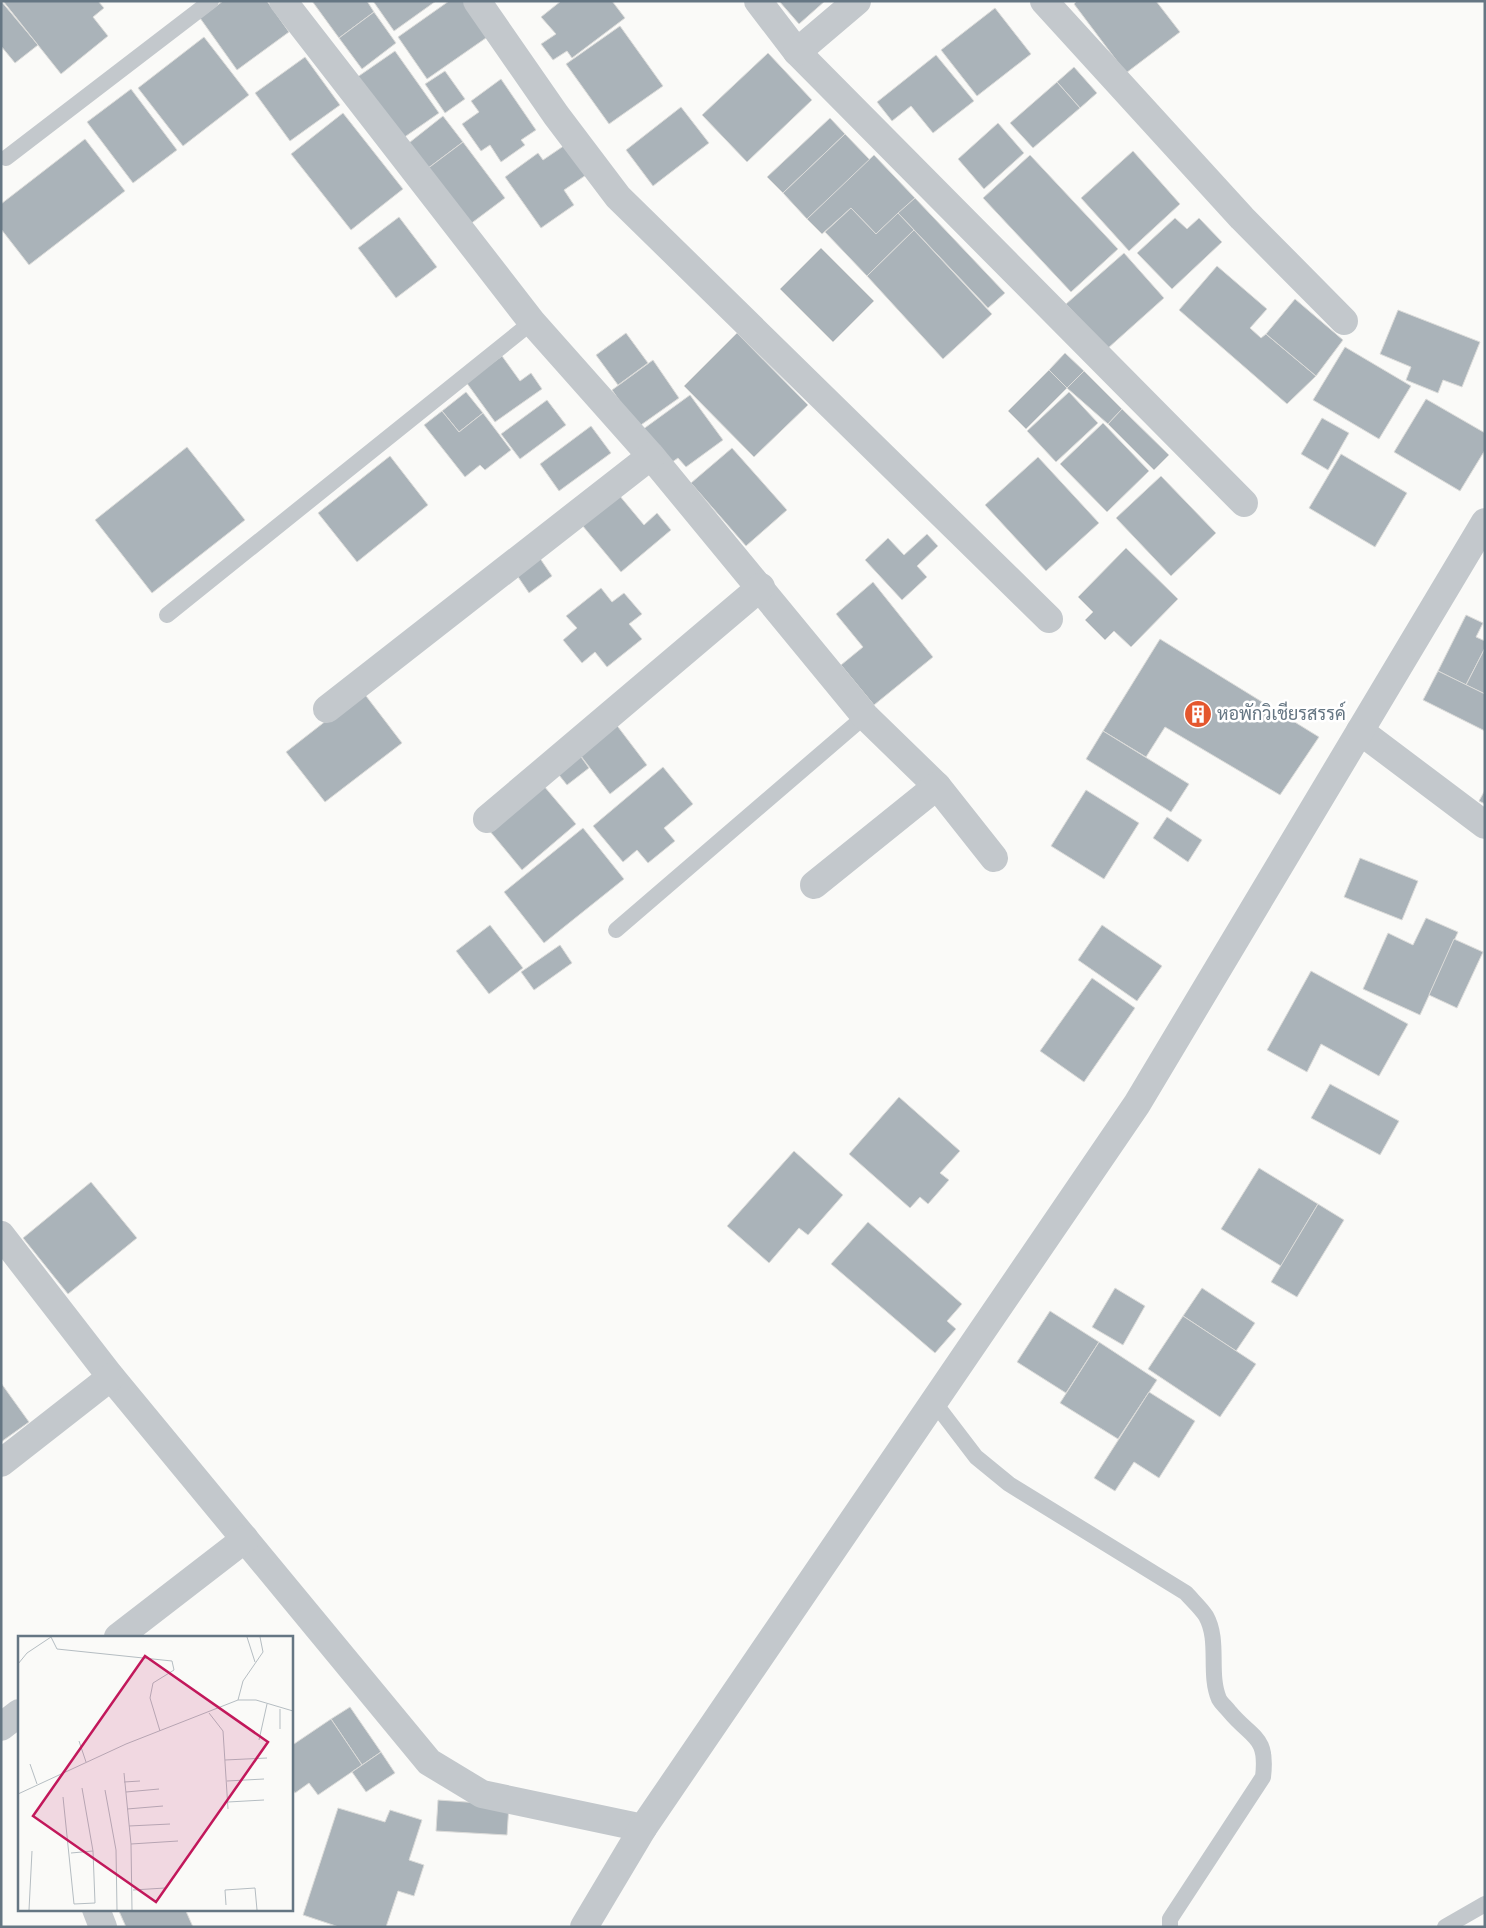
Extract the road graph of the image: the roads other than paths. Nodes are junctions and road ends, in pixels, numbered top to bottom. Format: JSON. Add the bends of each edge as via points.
{"nodes":[{"id":1,"x":211,"y":1,"type":"edge"},
{"id":2,"x":283,"y":1,"type":"edge"},
{"id":3,"x":477,"y":1,"type":"edge"},
{"id":4,"x":758,"y":1,"type":"edge"},
{"id":5,"x":856,"y":1,"type":"edge"},
{"id":6,"x":1044,"y":1,"type":"edge"},
{"id":7,"x":797,"y":52,"type":"junction"},
{"id":8,"x":6,"y":158,"type":"dead end"},
{"id":9,"x":1344,"y":321,"type":"dead end"},
{"id":10,"x":532,"y":322,"type":"junction"},
{"id":11,"x":651,"y":456,"type":"junction"},
{"id":12,"x":1244,"y":503,"type":"dead end"},
{"id":13,"x":1485,"y":522,"type":"edge"},
{"id":14,"x":761,"y":587,"type":"junction"},
{"id":15,"x":168,"y":615,"type":"dead end"},
{"id":16,"x":1050,"y":619,"type":"dead end"},
{"id":17,"x":326,"y":709,"type":"dead end"},
{"id":18,"x":865,"y":716,"type":"junction"},
{"id":19,"x":1360,"y":731,"type":"junction"},
{"id":20,"x":937,"y":786,"type":"junction"},
{"id":21,"x":487,"y":819,"type":"dead end"},
{"id":22,"x":1485,"y":825,"type":"edge"},
{"id":23,"x":994,"y":858,"type":"dead end"},
{"id":24,"x":814,"y":885,"type":"dead end"},
{"id":25,"x":616,"y":930,"type":"dead end"},
{"id":26,"x":1,"y":1235,"type":"edge"},
{"id":27,"x":111,"y":1377,"type":"junction"},
{"id":28,"x":934,"y":1402,"type":"junction"},
{"id":29,"x":1,"y":1463,"type":"edge"},
{"id":30,"x":245,"y":1539,"type":"junction"},
{"id":31,"x":119,"y":1636,"type":"edge"},
{"id":32,"x":18,"y":1714,"type":"edge"},
{"id":33,"x":1,"y":1727,"type":"edge"},
{"id":34,"x":643,"y":1828,"type":"junction"},
{"id":35,"x":1485,"y":1904,"type":"edge"},
{"id":36,"x":96,"y":1910,"type":"edge"},
{"id":37,"x":103,"y":1927,"type":"edge"},
{"id":38,"x":584,"y":1927,"type":"edge"},
{"id":39,"x":1170,"y":1927,"type":"edge"},
{"id":40,"x":1445,"y":1927,"type":"edge"}],
"edges":[{"from":1,"to":8,"type":"lane"},
{"from":2,"to":10,"type":"street"},
{"from":3,"to":16,"type":"street","via":[[618,197]]},
{"from":4,"to":7,"type":"street"},
{"from":5,"to":7,"type":"street"},
{"from":6,"to":9,"type":"street","via":[[1242,218]]},
{"from":7,"to":12,"type":"street"},
{"from":10,"to":11,"type":"street"},
{"from":10,"to":15,"type":"lane"},
{"from":11,"to":14,"type":"street"},
{"from":11,"to":17,"type":"street"},
{"from":13,"to":19,"type":"street"},
{"from":14,"to":18,"type":"street"},
{"from":14,"to":21,"type":"street"},
{"from":18,"to":20,"type":"street"},
{"from":18,"to":25,"type":"lane"},
{"from":19,"to":22,"type":"street"},
{"from":19,"to":28,"type":"street","via":[[1137,1104]]},
{"from":20,"to":23,"type":"street"},
{"from":20,"to":24,"type":"street"},
{"from":26,"to":27,"type":"street"},
{"from":27,"to":29,"type":"street"},
{"from":27,"to":30,"type":"street"},
{"from":28,"to":34,"type":"street"},
{"from":28,"to":39,"type":"lane","via":[[976,1458],[1009,1484],[1186,1593],[1206,1616],[1214,1646],[1219,1699],[1259,1740],[1265,1763],[1263,1777],[1170,1919]]},
{"from":30,"to":31,"type":"street"},
{"from":30,"to":34,"type":"street","via":[[429,1762],[482,1794]]},
{"from":32,"to":33,"type":"street"},
{"from":34,"to":38,"type":"street"},
{"from":35,"to":40,"type":"lane"},
{"from":36,"to":37,"type":"street"}]}
